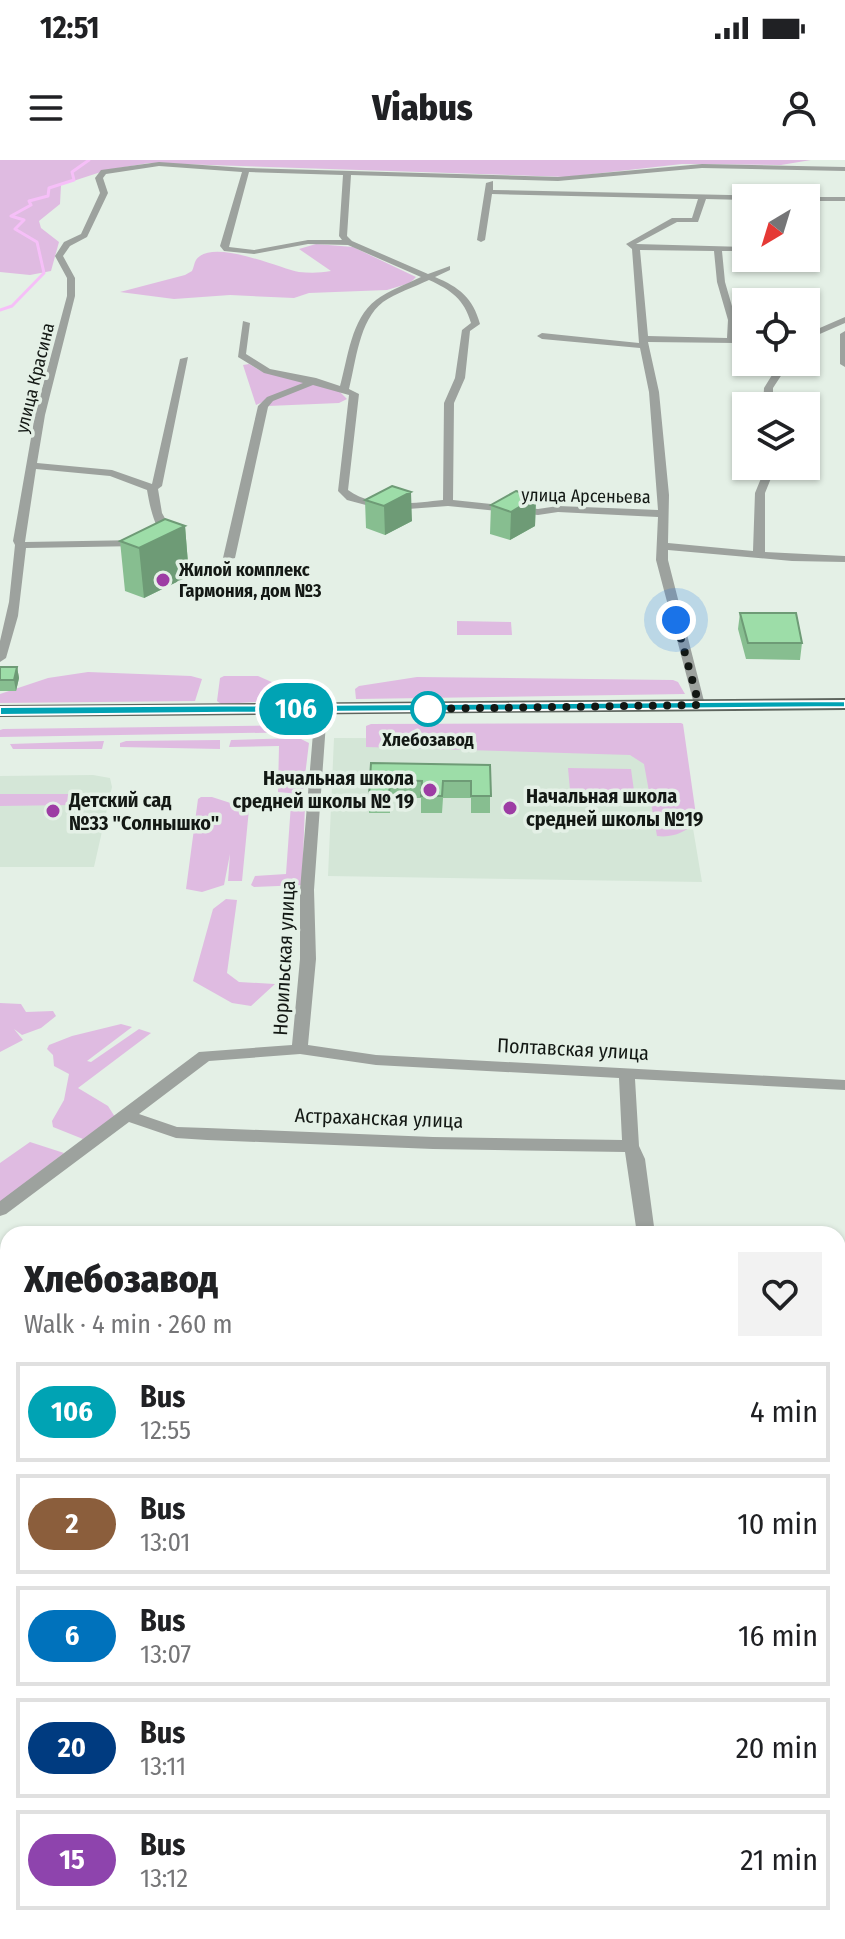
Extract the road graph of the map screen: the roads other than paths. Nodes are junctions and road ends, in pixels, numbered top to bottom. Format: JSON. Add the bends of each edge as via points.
{"nodes":[{"id":1,"x":845,"y":169,"type":"edge"},
{"id":2,"x":246,"y":170,"type":"junction"},
{"id":3,"x":347,"y":173,"type":"junction"},
{"id":4,"x":491,"y":177,"type":"junction"},
{"id":5,"x":488,"y":192,"type":"junction"},
{"id":6,"x":703,"y":196,"type":"junction"},
{"id":7,"x":732,"y":197,"type":"edge"},
{"id":8,"x":820,"y":199,"type":"edge"},
{"id":9,"x":845,"y":199,"type":"edge"},
{"id":10,"x":481,"y":240,"type":"dead end"},
{"id":11,"x":349,"y":243,"type":"junction"},
{"id":12,"x":636,"y":248,"type":"junction"},
{"id":13,"x":718,"y":248,"type":"junction"},
{"id":14,"x":732,"y":248,"type":"edge"},
{"id":15,"x":447,"y":268,"type":"dead end"},
{"id":16,"x":429,"y":276,"type":"junction"},
{"id":17,"x":845,"y":320,"type":"edge"},
{"id":18,"x":246,"y":323,"type":"dead end"},
{"id":19,"x":820,"y":331,"type":"edge"},
{"id":20,"x":845,"y":334,"type":"edge"},
{"id":21,"x":542,"y":336,"type":"dead end"},
{"id":22,"x":645,"y":343,"type":"junction"},
{"id":23,"x":185,"y":359,"type":"dead end"},
{"id":24,"x":845,"y":364,"type":"edge"},
{"id":25,"x":316,"y":381,"type":"junction"},
{"id":26,"x":344,"y":390,"type":"junction"},
{"id":27,"x":31,"y":465,"type":"junction"},
{"id":28,"x":765,"y":480,"type":"edge"},
{"id":29,"x":152,"y":488,"type":"junction"},
{"id":30,"x":448,"y":503,"type":"junction"},
{"id":31,"x":665,"y":514,"type":"junction"},
{"id":32,"x":16,"y":542,"type":"junction"},
{"id":33,"x":663,"y":546,"type":"junction"},
{"id":34,"x":759,"y":553,"type":"junction"},
{"id":35,"x":229,"y":558,"type":"dead end"},
{"id":36,"x":845,"y":559,"type":"edge"},
{"id":37,"x":0,"y":658,"type":"edge"},
{"id":38,"x":845,"y":704,"type":"edge"},
{"id":39,"x":699,"y":705,"type":"junction"},
{"id":40,"x":321,"y":709,"type":"junction"},
{"id":41,"x":0,"y":711,"type":"edge"},
{"id":42,"x":300,"y":1049,"type":"junction"},
{"id":43,"x":627,"y":1075,"type":"junction"},
{"id":44,"x":845,"y":1085,"type":"edge"},
{"id":45,"x":129,"y":1116,"type":"junction"},
{"id":46,"x":631,"y":1146,"type":"junction"},
{"id":47,"x":0,"y":1210,"type":"edge"},
{"id":48,"x":645,"y":1226,"type":"edge"}],
"edges":[{"from":1,"to":4,"type":"street","via":[[711,166],[579,179]]},
{"from":2,"to":3,"type":"street"},
{"from":2,"to":11,"type":"street","via":[[224,246],[236,252],[308,242]]},
{"from":2,"to":27,"type":"street","name":"улица Красина","via":[[152,164],[102,173],[104,193],[84,235],[67,244],[59,256],[71,278],[71,296]]},
{"from":3,"to":4,"type":"street"},
{"from":3,"to":11,"type":"street","via":[[342,234]]},
{"from":4,"to":5,"type":"street"},
{"from":5,"to":6,"type":"street"},
{"from":5,"to":10,"type":"street"},
{"from":6,"to":7,"type":"street"},
{"from":6,"to":12,"type":"street","via":[[695,220],[675,220],[631,242]]},
{"from":8,"to":9,"type":"street"},
{"from":11,"to":16,"type":"street"},
{"from":12,"to":13,"type":"street"},
{"from":12,"to":22,"type":"street"},
{"from":13,"to":14,"type":"street"},
{"from":13,"to":22,"type":"street","via":[[732,341]]},
{"from":15,"to":16,"type":"street"},
{"from":16,"to":26,"type":"street","via":[[375,305],[363,325]]},
{"from":16,"to":30,"type":"street","via":[[465,298],[476,324],[466,330],[460,378],[449,403]]},
{"from":17,"to":19,"type":"street"},
{"from":18,"to":25,"type":"street","via":[[241,355],[267,371]]},
{"from":20,"to":24,"type":"street"},
{"from":21,"to":22,"type":"street"},
{"from":22,"to":31,"type":"street"},
{"from":23,"to":29,"type":"street","via":[[157,486]]},
{"from":25,"to":26,"type":"street"},
{"from":25,"to":35,"type":"street","via":[[263,406]]},
{"from":26,"to":30,"type":"street","name":"улица Арсеньева","via":[[354,394],[344,494],[395,506]]},
{"from":27,"to":29,"type":"street","via":[[112,473]]},
{"from":27,"to":32,"type":"street","name":"улица Красина"},
{"from":28,"to":34,"type":"street","via":[[760,493]]},
{"from":29,"to":32,"type":"street","via":[[157,513],[177,548],[153,542]]},
{"from":30,"to":31,"type":"street","name":"улица Арсеньева","via":[[538,512]]},
{"from":31,"to":33,"type":"street"},
{"from":32,"to":37,"type":"street","name":"улица Красина","via":[[18,587]]},
{"from":33,"to":34,"type":"street"},
{"from":33,"to":39,"type":"street","via":[[664,574]]},
{"from":34,"to":36,"type":"street"},
{"from":38,"to":39,"type":"main road"},
{"from":39,"to":40,"type":"main road"},
{"from":40,"to":41,"type":"main road"},
{"from":40,"to":42,"type":"street","name":"Норильская улица"},
{"from":42,"to":43,"type":"street","name":"Полтавская улица","via":[[338,1057]]},
{"from":42,"to":45,"type":"street","name":"Норильская улица","via":[[205,1056]]},
{"from":43,"to":44,"type":"street","name":"Полтавская улица"},
{"from":43,"to":46,"type":"street"},
{"from":45,"to":46,"type":"street","name":"Астраханская улица","via":[[176,1132],[207,1134]]},
{"from":45,"to":47,"type":"street","name":"Норильская улица"},
{"from":46,"to":48,"type":"street"}]}
